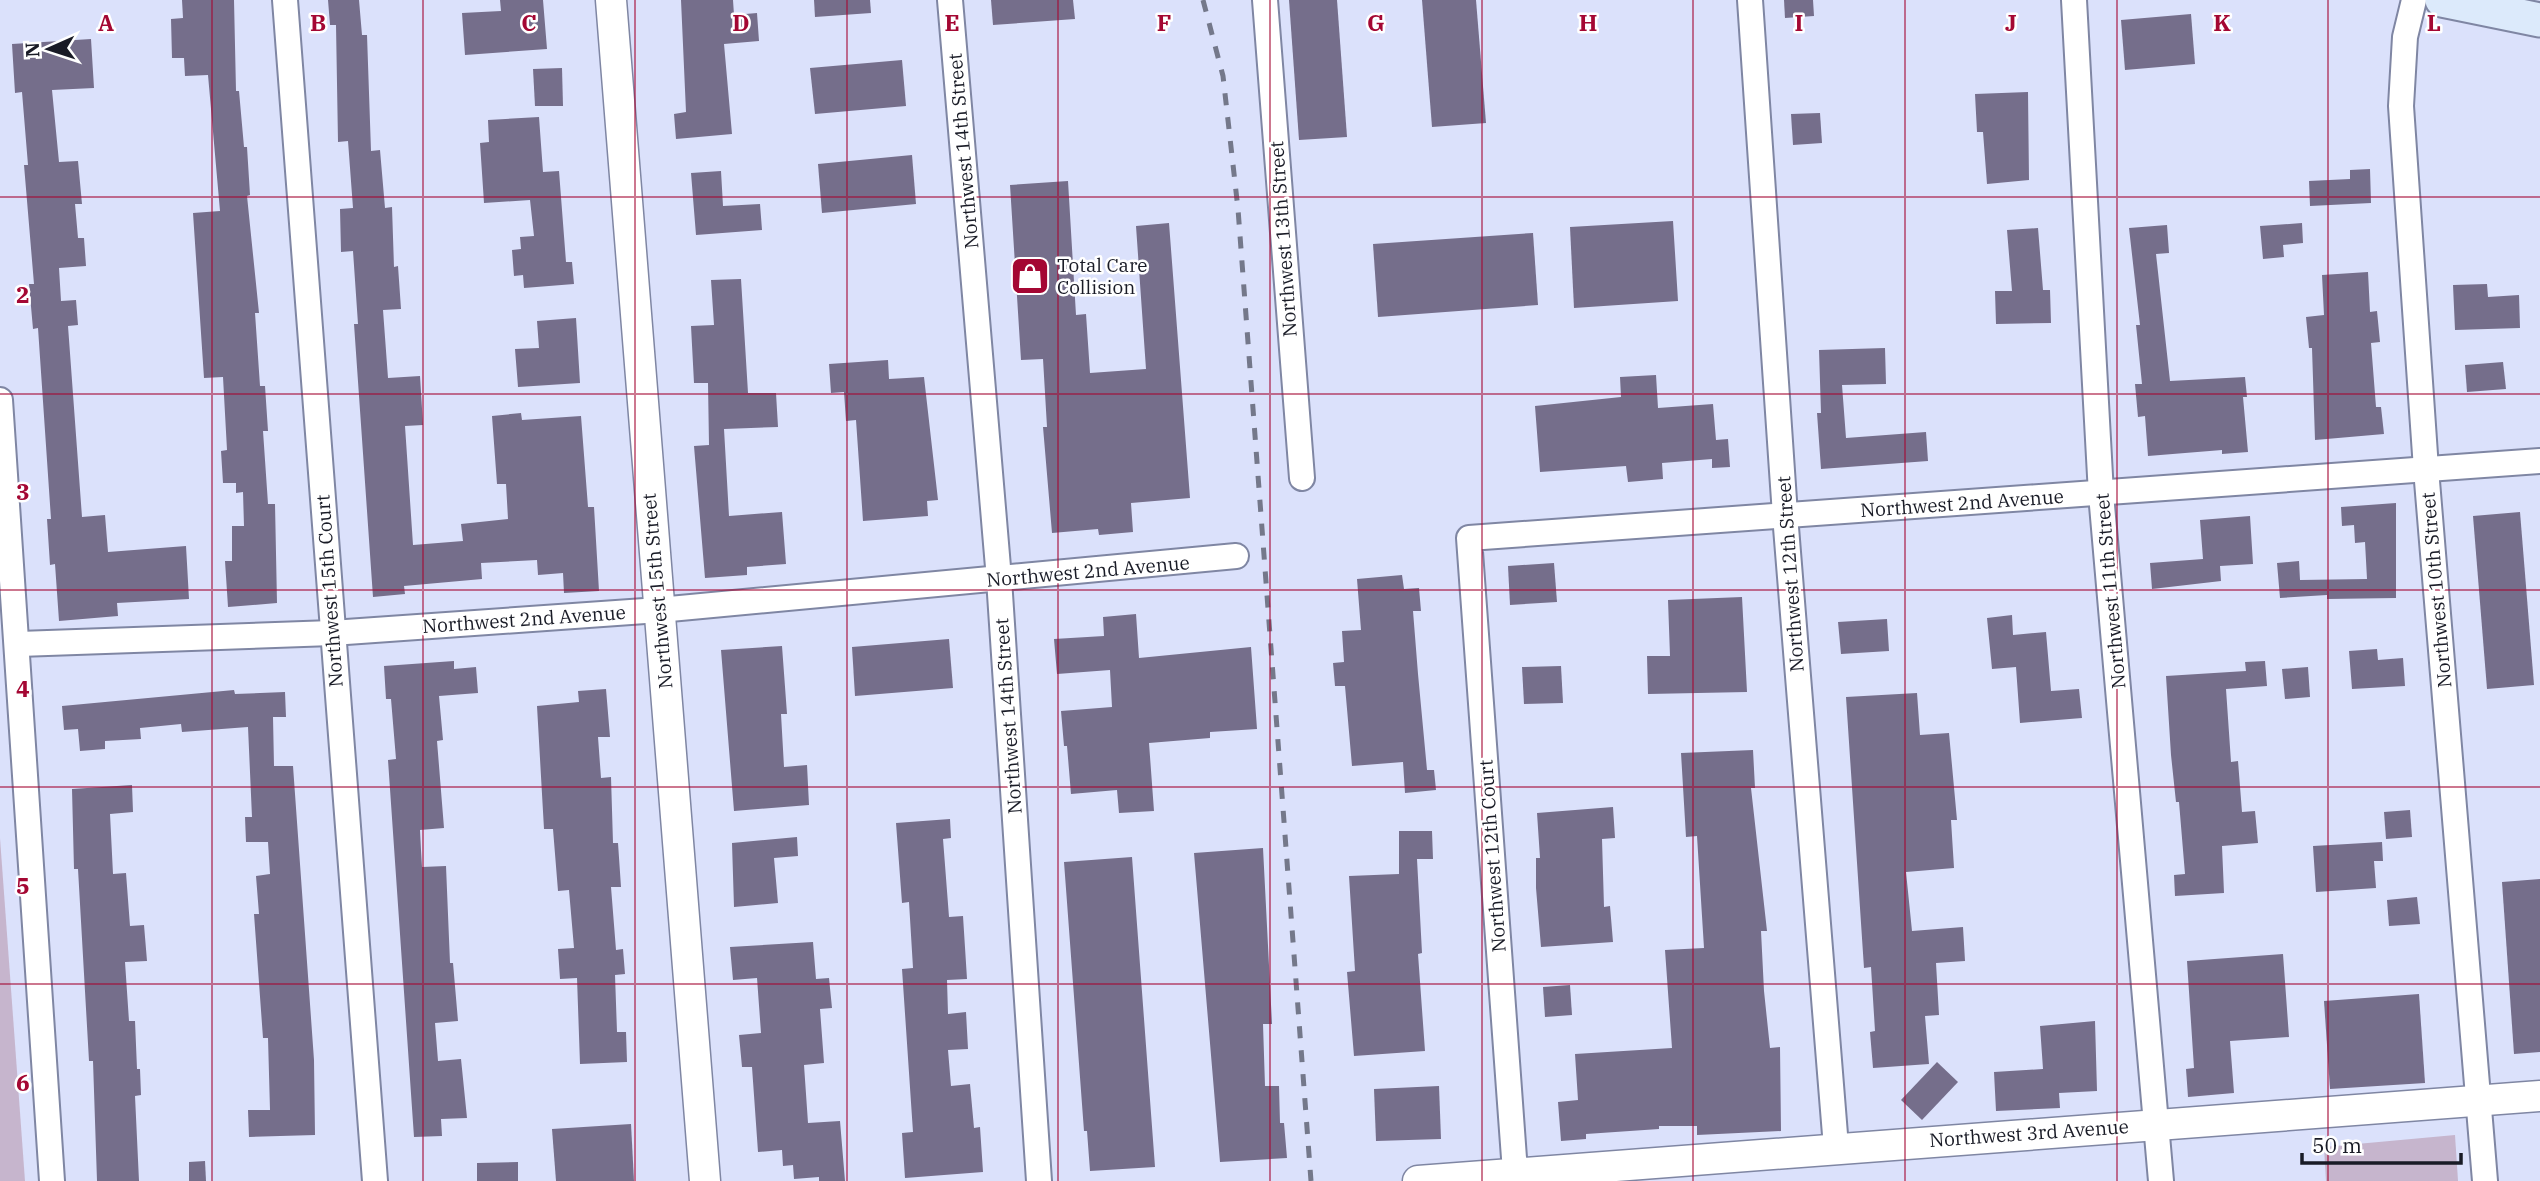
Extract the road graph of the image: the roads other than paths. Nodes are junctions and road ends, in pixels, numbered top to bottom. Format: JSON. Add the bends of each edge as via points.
{"nodes":[{"id":1,"x":285,"y":0,"type":"edge"},
{"id":2,"x":611,"y":0,"type":"edge"},
{"id":3,"x":950,"y":0,"type":"edge"},
{"id":4,"x":1265,"y":0,"type":"edge"},
{"id":5,"x":1751,"y":0,"type":"edge"},
{"id":6,"x":2074,"y":0,"type":"edge"},
{"id":7,"x":2414,"y":0,"type":"edge"},
{"id":8,"x":2442,"y":0,"type":"edge"},
{"id":9,"x":2540,"y":20,"type":"edge"},
{"id":10,"x":0,"y":400,"type":"edge"},
{"id":11,"x":2540,"y":461,"type":"edge"},
{"id":12,"x":2426,"y":469,"type":"junction"},
{"id":13,"x":1302,"y":478,"type":"dead end"},
{"id":14,"x":2101,"y":494,"type":"junction"},
{"id":15,"x":1785,"y":514,"type":"junction"},
{"id":16,"x":1469,"y":538,"type":"joint"},
{"id":17,"x":1236,"y":556,"type":"dead end"},
{"id":18,"x":999,"y":579,"type":"junction"},
{"id":19,"x":659,"y":610,"type":"junction"},
{"id":20,"x":332,"y":633,"type":"junction"},
{"id":21,"x":19,"y":644,"type":"junction"},
{"id":22,"x":2540,"y":1096,"type":"edge"},
{"id":23,"x":2479,"y":1100,"type":"junction"},
{"id":24,"x":2156,"y":1123,"type":"junction"},
{"id":25,"x":1836,"y":1147,"type":"junction"},
{"id":26,"x":1518,"y":1179,"type":"edge"},
{"id":27,"x":52,"y":1181,"type":"edge"},
{"id":28,"x":375,"y":1181,"type":"edge"},
{"id":29,"x":705,"y":1181,"type":"edge"},
{"id":30,"x":1040,"y":1181,"type":"edge"},
{"id":31,"x":1418,"y":1181,"type":"edge"},
{"id":32,"x":2161,"y":1181,"type":"edge"},
{"id":33,"x":2485,"y":1181,"type":"edge"}],
"edges":[{"from":1,"to":20,"type":"street","name":"Northwest 15th Court"},
{"from":2,"to":19,"type":"street","name":"Northwest 15th Street"},
{"from":3,"to":18,"type":"street","name":"Northwest 14th Street"},
{"from":4,"to":13,"type":"street","name":"Northwest 13th Street"},
{"from":5,"to":15,"type":"street","name":"Northwest 12th Street"},
{"from":6,"to":14,"type":"street","name":"Northwest 11th Street"},
{"from":7,"to":12,"type":"street","name":"Northwest 10th Street","via":[[2405,37],[2401,106]]},
{"from":8,"to":9,"type":"main road"},
{"from":10,"to":21,"type":"street"},
{"from":11,"to":12,"type":"street","name":"Northwest 2nd Avenue"},
{"from":12,"to":14,"type":"street","name":"Northwest 2nd Avenue"},
{"from":12,"to":23,"type":"street","name":"Northwest 10th Street"},
{"from":14,"to":15,"type":"street","name":"Northwest 2nd Avenue"},
{"from":14,"to":24,"type":"street","name":"Northwest 11th Street"},
{"from":15,"to":16,"type":"street","name":"Northwest 2nd Avenue"},
{"from":15,"to":25,"type":"street","name":"Northwest 12th Street"},
{"from":16,"to":26,"type":"street","name":"Northwest 12th Court"},
{"from":17,"to":18,"type":"street","name":"Northwest 2nd Avenue"},
{"from":18,"to":19,"type":"street","name":"Northwest 2nd Avenue"},
{"from":18,"to":30,"type":"street","name":"Northwest 14th Street"},
{"from":19,"to":20,"type":"street","name":"Northwest 2nd Avenue"},
{"from":19,"to":29,"type":"street","name":"Northwest 15th Street"},
{"from":20,"to":21,"type":"street","name":"Northwest 2nd Avenue"},
{"from":20,"to":28,"type":"street","name":"Northwest 15th Court"},
{"from":21,"to":27,"type":"street"},
{"from":22,"to":23,"type":"street","name":"Northwest 3rd Avenue"},
{"from":23,"to":24,"type":"street","name":"Northwest 3rd Avenue"},
{"from":23,"to":33,"type":"street","name":"Northwest 10th Street"},
{"from":24,"to":25,"type":"street","name":"Northwest 3rd Avenue"},
{"from":24,"to":32,"type":"street","name":"Northwest 11th Street"},
{"from":25,"to":26,"type":"street","name":"Northwest 3rd Avenue"},
{"from":26,"to":31,"type":"street","name":"Northwest 3rd Avenue"}]}
